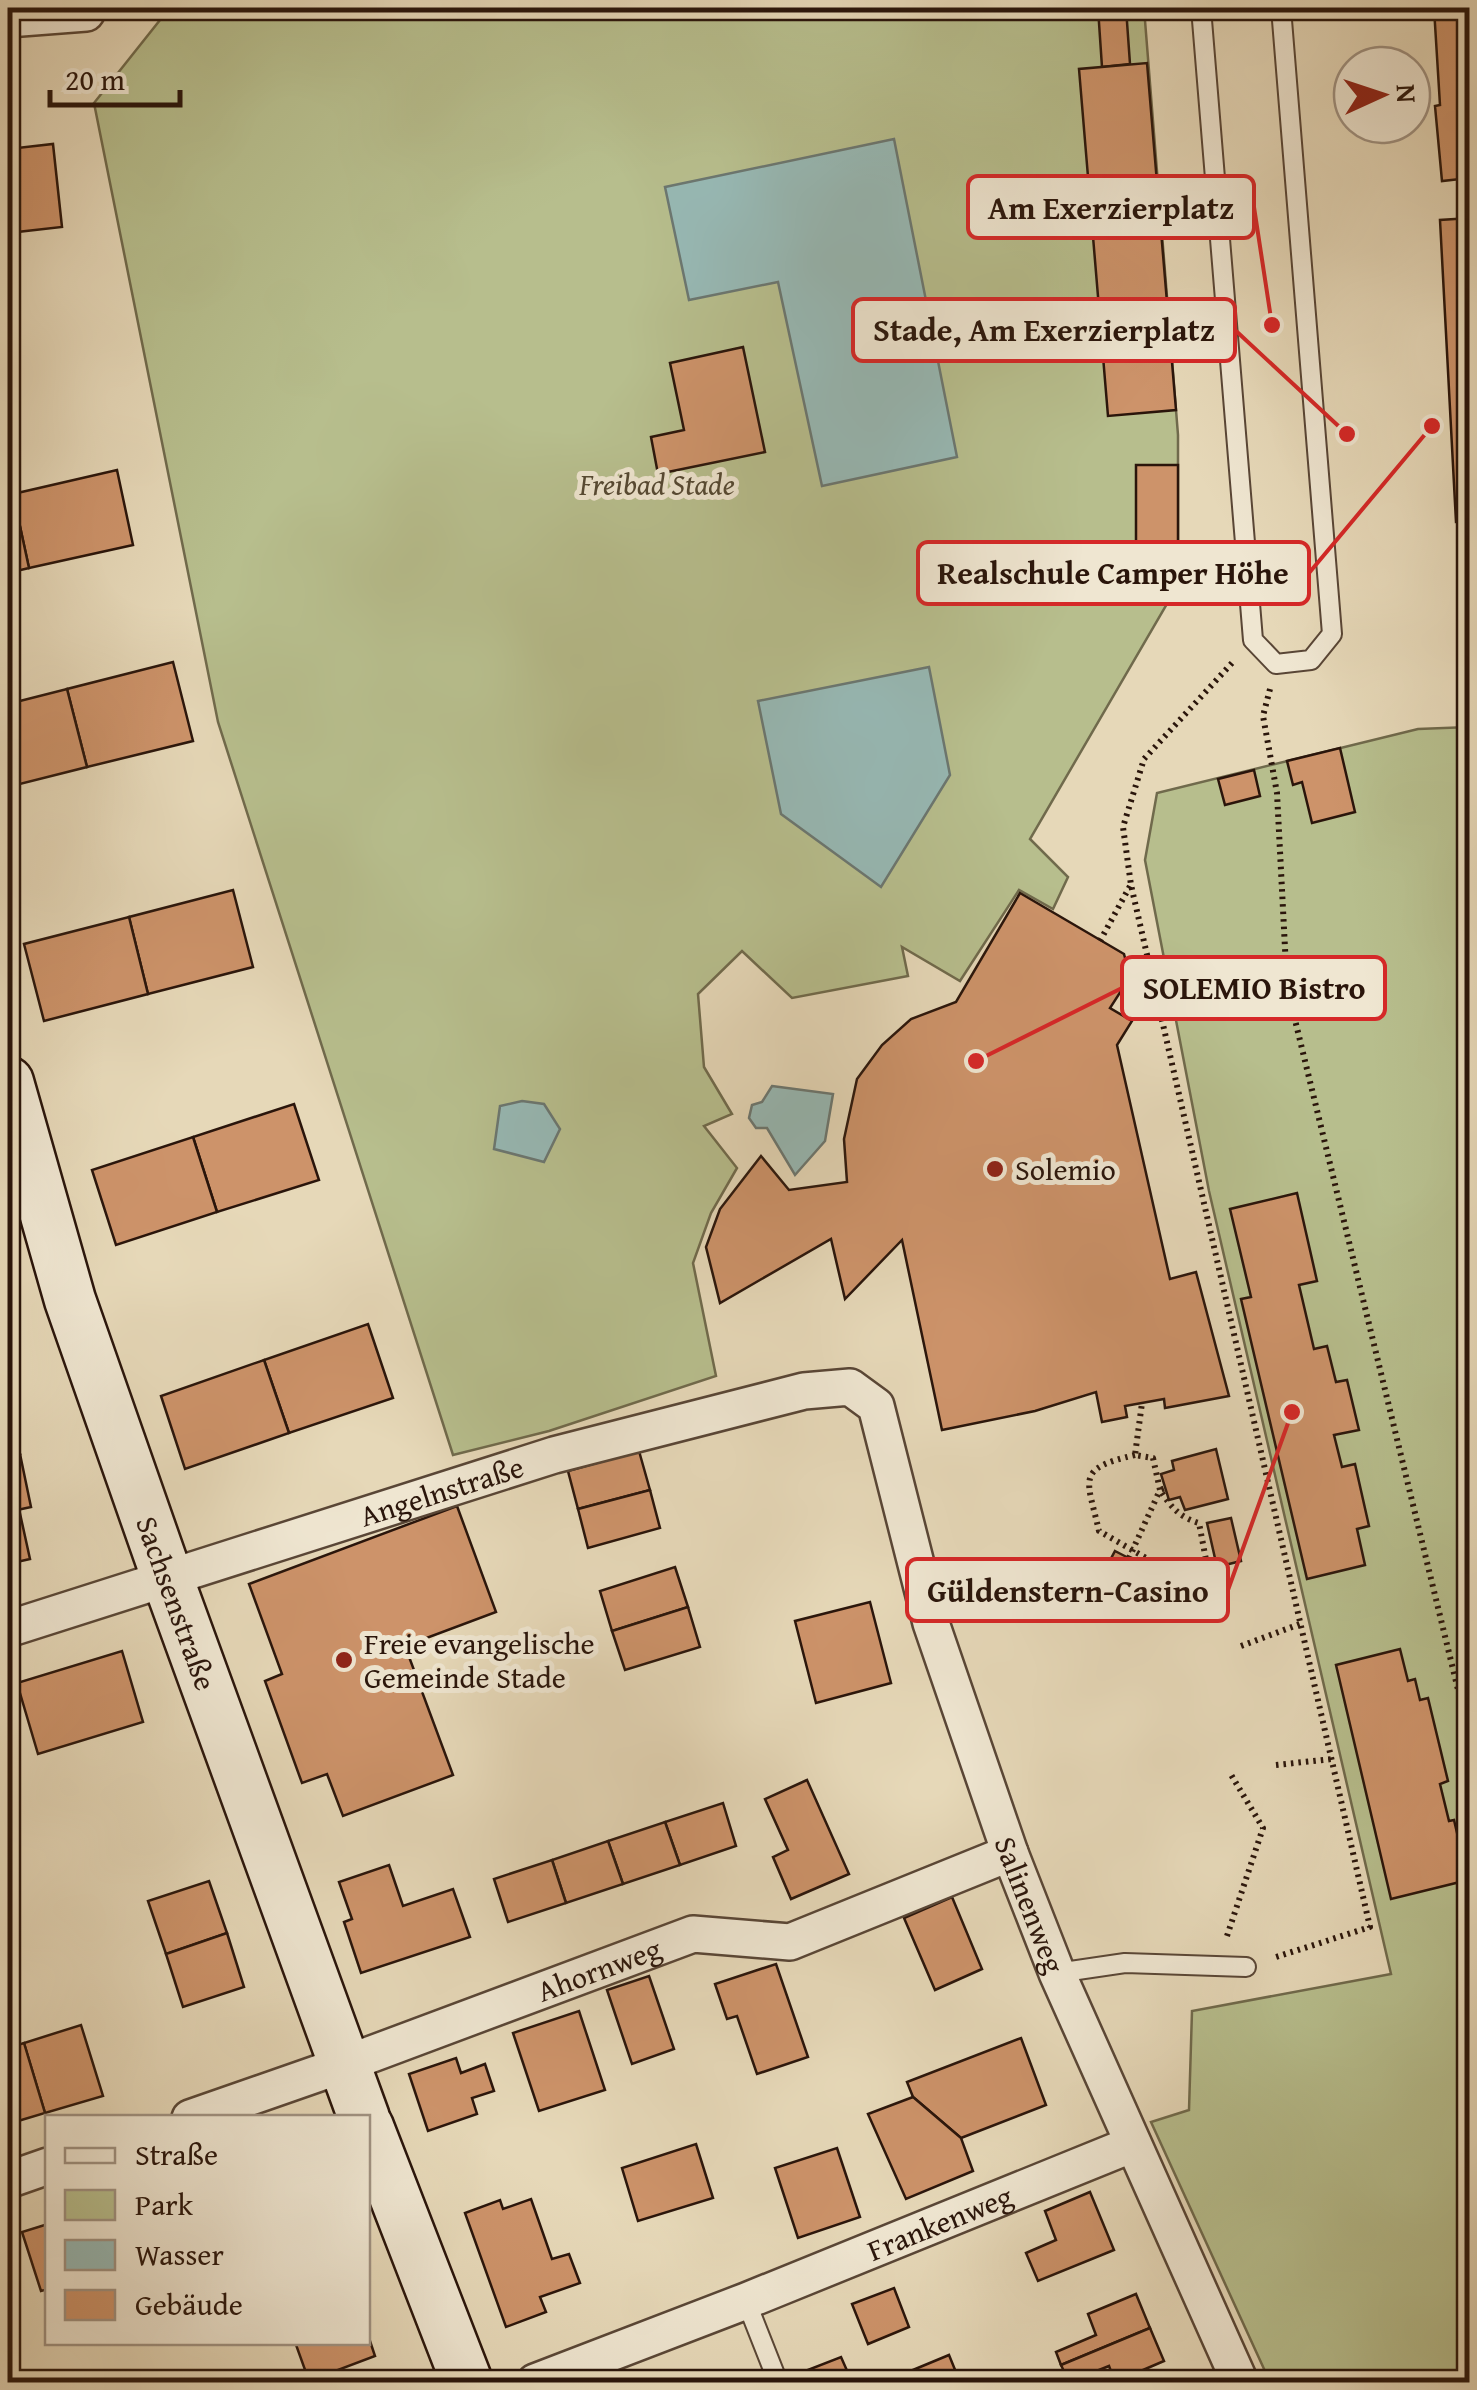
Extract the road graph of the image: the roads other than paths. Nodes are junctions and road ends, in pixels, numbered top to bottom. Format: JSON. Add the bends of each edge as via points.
{"nodes":[{"id":1,"x":89,"y":8,"type":"edge"},
{"id":2,"x":1201,"y":8,"type":"edge"},
{"id":3,"x":1281,"y":8,"type":"edge"},
{"id":4,"x":8,"y":18,"type":"edge"},
{"id":5,"x":8,"y":1082,"type":"edge"},
{"id":6,"x":876,"y":1406,"type":"joint"},
{"id":7,"x":167,"y":1576,"type":"junction"},
{"id":8,"x":8,"y":1629,"type":"edge"},
{"id":9,"x":1010,"y":1853,"type":"junction"},
{"id":10,"x":1246,"y":1967,"type":"road end"},
{"id":11,"x":1057,"y":1973,"type":"junction"},
{"id":12,"x":345,"y":2064,"type":"junction"},
{"id":13,"x":199,"y":2115,"type":"edge"},
{"id":14,"x":363,"y":2115,"type":"edge"},
{"id":15,"x":370,"y":2132,"type":"edge"},
{"id":16,"x":1133,"y":2144,"type":"junction"},
{"id":17,"x":45,"y":2167,"type":"edge"},
{"id":18,"x":8,"y":2180,"type":"edge"},
{"id":19,"x":746,"y":2301,"type":"junction"},
{"id":20,"x":467,"y":2382,"type":"edge"},
{"id":21,"x":535,"y":2382,"type":"edge"},
{"id":22,"x":778,"y":2382,"type":"edge"},
{"id":23,"x":1240,"y":2382,"type":"edge"}],
"edges":[{"from":1,"to":4,"type":"street"},
{"from":2,"to":3,"type":"lane","via":[[1253,640],[1276,664],[1311,660],[1332,634]]},
{"from":5,"to":7,"type":"street","name":"Sachsenstraße","via":[[70,1300]]},
{"from":6,"to":7,"type":"street","name":"Angelnstraße","via":[[850,1387],[804,1391],[554,1454]]},
{"from":6,"to":9,"type":"street","name":"Salinenweg","via":[[932,1623]]},
{"from":7,"to":8,"type":"street","name":"Angelnstraße"},
{"from":7,"to":12,"type":"street","name":"Sachsenstraße"},
{"from":9,"to":11,"type":"street","name":"Salinenweg"},
{"from":9,"to":12,"type":"street","name":"Ahornweg","via":[[790,1942],[693,1934]]},
{"from":10,"to":11,"type":"lane","via":[[1126,1963]]},
{"from":11,"to":16,"type":"street","name":"Salinenweg"},
{"from":12,"to":13,"type":"street","name":"Ahornweg"},
{"from":12,"to":14,"type":"street","name":"Sachsenstraße"},
{"from":15,"to":20,"type":"street"},
{"from":16,"to":19,"type":"street","name":"Frankenweg"},
{"from":16,"to":23,"type":"street","name":"Salinenweg"},
{"from":17,"to":18,"type":"street"},
{"from":19,"to":21,"type":"street","name":"Frankenweg"},
{"from":19,"to":22,"type":"lane"}]}
